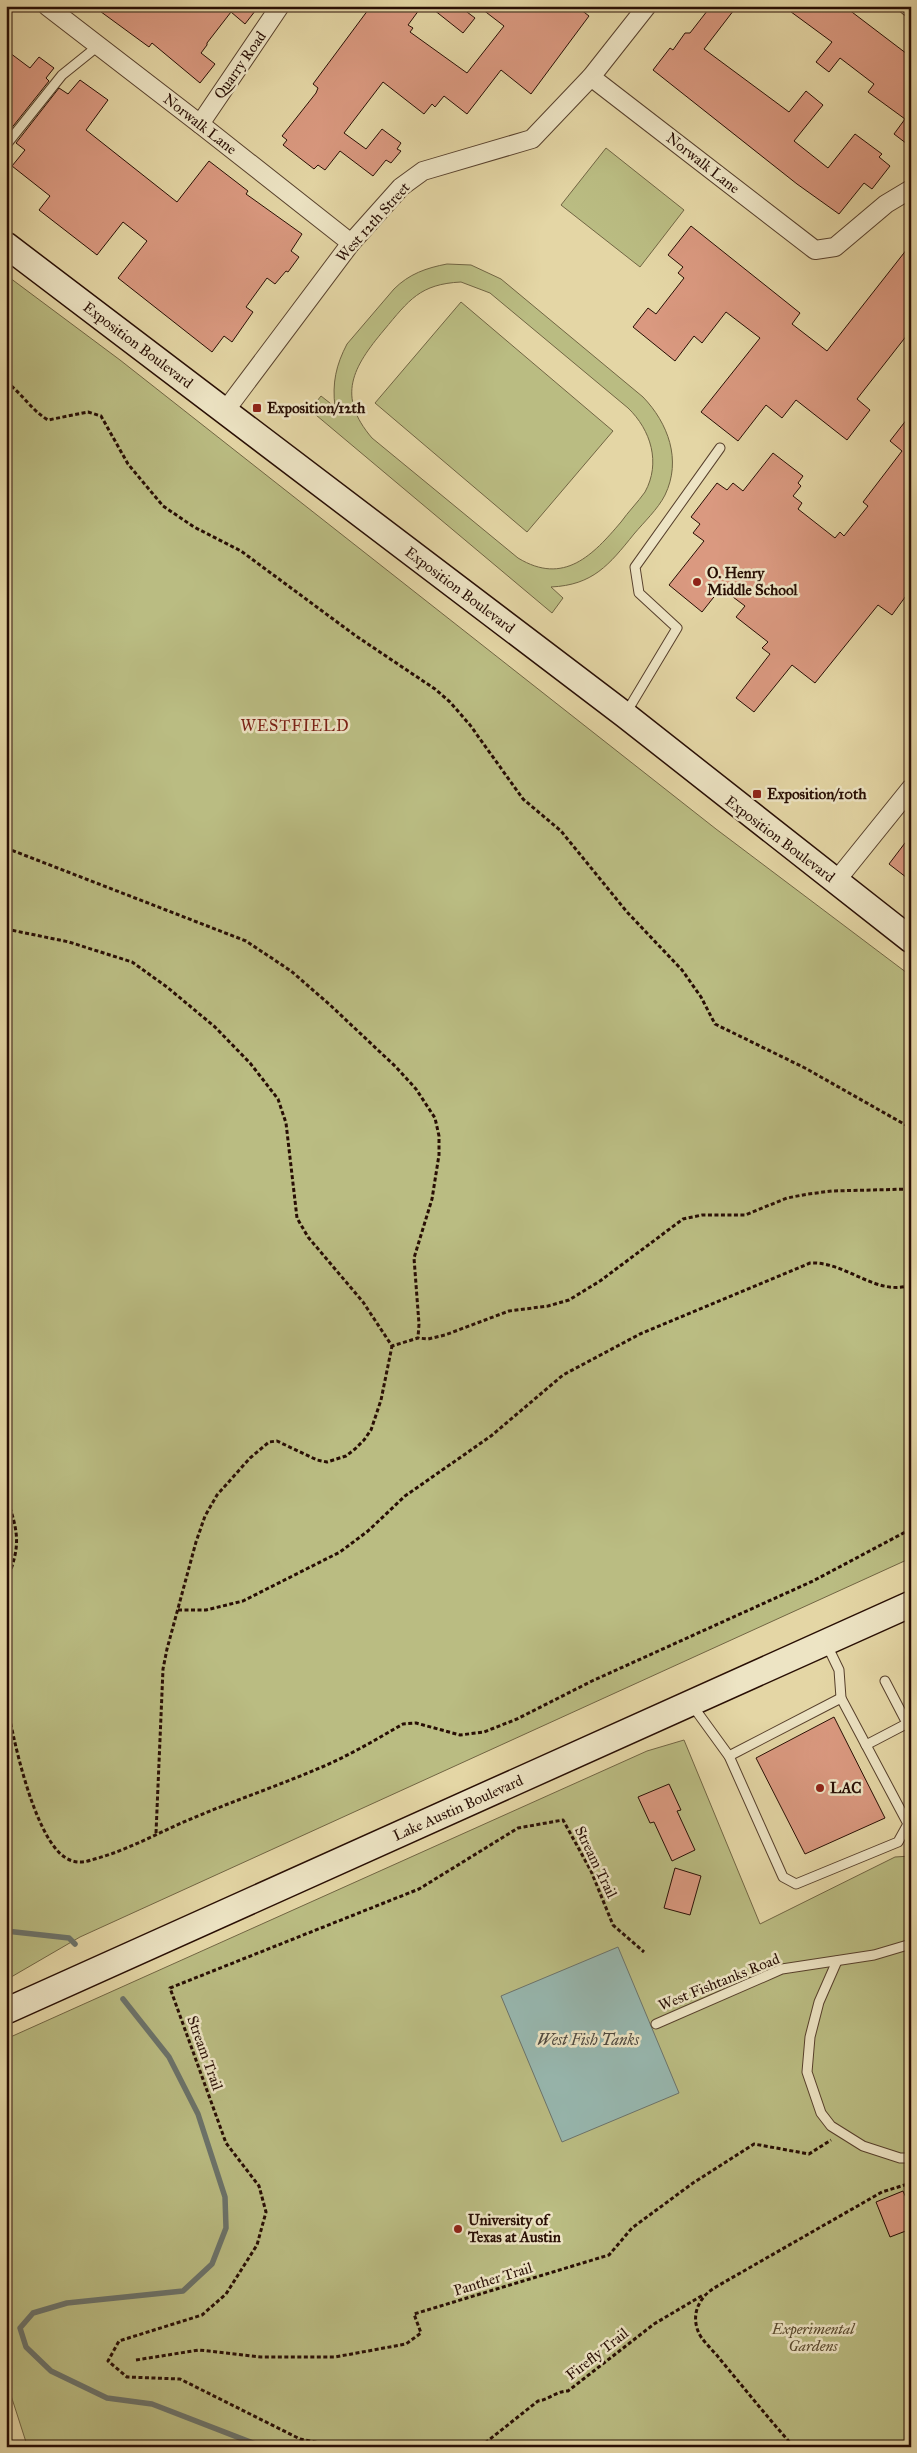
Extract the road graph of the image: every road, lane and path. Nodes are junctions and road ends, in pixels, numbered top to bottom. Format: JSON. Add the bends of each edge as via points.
{"nodes":[{"id":1,"x":47,"y":6,"type":"edge"},
{"id":2,"x":280,"y":6,"type":"edge"},
{"id":3,"x":646,"y":6,"type":"edge"},
{"id":4,"x":98,"y":46,"type":"junction"},
{"id":5,"x":591,"y":77,"type":"junction"},
{"id":6,"x":200,"y":124,"type":"junction"},
{"id":7,"x":6,"y":145,"type":"edge"},
{"id":8,"x":911,"y":189,"type":"edge"},
{"id":9,"x":351,"y":243,"type":"junction"},
{"id":10,"x":6,"y":245,"type":"edge"},
{"id":11,"x":6,"y":382,"type":"edge"},
{"id":12,"x":225,"y":411,"type":"junction"},
{"id":13,"x":720,"y":448,"type":"dead end"},
{"id":14,"x":625,"y":716,"type":"junction"},
{"id":15,"x":911,"y":788,"type":"edge"},
{"id":16,"x":6,"y":848,"type":"edge"},
{"id":17,"x":836,"y":881,"type":"junction"},
{"id":18,"x":6,"y":929,"type":"edge"},
{"id":19,"x":911,"y":940,"type":"edge"},
{"id":20,"x":911,"y":1128,"type":"edge"},
{"id":21,"x":911,"y":1189,"type":"edge"},
{"id":22,"x":911,"y":1285,"type":"edge"},
{"id":23,"x":418,"y":1338,"type":"junction"},
{"id":24,"x":392,"y":1346,"type":"junction"},
{"id":25,"x":6,"y":1494,"type":"edge"},
{"id":26,"x":911,"y":1529,"type":"edge"},
{"id":27,"x":6,"y":1582,"type":"edge"},
{"id":28,"x":911,"y":1604,"type":"edge"},
{"id":29,"x":178,"y":1610,"type":"junction"},
{"id":30,"x":826,"y":1642,"type":"junction"},
{"id":31,"x":885,"y":1681,"type":"dead end"},
{"id":32,"x":6,"y":1698,"type":"edge"},
{"id":33,"x":841,"y":1698,"type":"junction"},
{"id":34,"x":690,"y":1703,"type":"junction"},
{"id":35,"x":910,"y":1726,"type":"edge"},
{"id":36,"x":866,"y":1745,"type":"junction"},
{"id":37,"x":729,"y":1756,"type":"junction"},
{"id":38,"x":156,"y":1833,"type":"junction"},
{"id":39,"x":911,"y":1944,"type":"edge"},
{"id":40,"x":644,"y":1952,"type":"dead end"},
{"id":41,"x":837,"y":1961,"type":"junction"},
{"id":42,"x":6,"y":2012,"type":"edge"},
{"id":43,"x":656,"y":2024,"type":"dead end"},
{"id":44,"x":842,"y":2133,"type":"junction"},
{"id":45,"x":911,"y":2158,"type":"edge"},
{"id":46,"x":911,"y":2183,"type":"edge"},
{"id":47,"x":704,"y":2295,"type":"junction"},
{"id":48,"x":136,"y":2360,"type":"dead end"},
{"id":49,"x":342,"y":2447,"type":"edge"},
{"id":50,"x":480,"y":2447,"type":"edge"},
{"id":51,"x":794,"y":2447,"type":"edge"}],
"edges":[{"from":1,"to":4,"type":"street","name":"Norwalk Lane"},
{"from":2,"to":6,"type":"street","name":"Quarry Road"},
{"from":3,"to":5,"type":"street","name":"West 12th Street"},
{"from":4,"to":6,"type":"street","name":"Norwalk Lane"},
{"from":4,"to":7,"type":"lane","via":[[62,75]]},
{"from":5,"to":8,"type":"street","name":"Norwalk Lane","via":[[814,250],[835,247],[886,204]]},
{"from":5,"to":9,"type":"street","name":"West 12th Street","via":[[532,139],[423,171],[401,187]]},
{"from":6,"to":9,"type":"street","name":"Norwalk Lane"},
{"from":9,"to":12,"type":"street","name":"West 12th Street"},
{"from":10,"to":12,"type":"street","name":"Exposition Boulevard"},
{"from":11,"to":20,"type":"path","via":[[48,420],[88,412],[101,416],[128,464],[163,506],[194,527],[241,551],[450,702],[470,724],[523,799],[561,831],[627,912],[682,970],[716,1024],[805,1068]]},
{"from":12,"to":14,"type":"street","name":"Exposition Boulevard"},
{"from":13,"to":14,"type":"lane","via":[[635,567],[639,593],[677,628]]},
{"from":14,"to":17,"type":"street","name":"Exposition Boulevard"},
{"from":15,"to":17,"type":"street"},
{"from":16,"to":23,"type":"path","via":[[246,941],[291,971],[396,1066],[435,1118],[440,1136],[432,1199],[414,1258]]},
{"from":17,"to":19,"type":"street","name":"Exposition Boulevard"},
{"from":18,"to":24,"type":"path","via":[[69,942],[132,962],[168,987],[215,1027],[250,1063],[278,1098],[284,1117],[297,1218],[308,1237],[363,1302]]},
{"from":21,"to":23,"type":"path","via":[[832,1190],[788,1198],[745,1216],[683,1218],[606,1277],[569,1300],[509,1311],[445,1335]]},
{"from":22,"to":29,"type":"path","via":[[896,1289],[884,1287],[831,1264],[810,1263],[640,1334],[563,1375],[491,1436],[405,1496],[340,1552],[243,1601],[206,1610]]},
{"from":23,"to":24,"type":"path"},
{"from":24,"to":29,"type":"path","via":[[371,1430],[355,1449],[346,1456],[327,1462],[277,1442],[269,1442],[250,1458],[217,1496],[199,1533]]},
{"from":25,"to":27,"type":"path","via":[[18,1548]]},
{"from":26,"to":38,"type":"path","via":[[820,1577],[592,1681],[517,1719],[484,1732],[460,1735],[416,1723],[403,1724],[324,1766]]},
{"from":28,"to":30,"type":"street","name":"Lake Austin Boulevard"},
{"from":29,"to":38,"type":"path","via":[[164,1669]]},
{"from":30,"to":33,"type":"lane","via":[[839,1670]]},
{"from":30,"to":34,"type":"street","name":"Lake Austin Boulevard"},
{"from":31,"to":35,"type":"lane"},
{"from":32,"to":38,"type":"path","via":[[30,1795],[51,1843],[64,1857],[72,1861],[92,1860]]},
{"from":33,"to":36,"type":"lane"},
{"from":33,"to":37,"type":"lane"},
{"from":34,"to":37,"type":"lane"},
{"from":34,"to":42,"type":"street","name":"Lake Austin Boulevard"},
{"from":35,"to":36,"type":"lane"},
{"from":36,"to":37,"type":"lane","via":[[908,1824],[898,1842],[796,1884],[783,1876]]},
{"from":39,"to":41,"type":"lane","name":"West Fishtanks Road"},
{"from":40,"to":49,"type":"path","name":"Stream Trail","via":[[613,1925],[591,1870],[562,1820],[518,1828],[419,1889],[170,1988],[226,2144],[259,2186],[266,2212],[257,2246],[226,2294],[202,2315],[119,2341],[108,2361],[127,2377],[180,2379],[300,2439]]},
{"from":41,"to":43,"type":"lane","name":"West Fishtanks Road","via":[[782,1969]]},
{"from":41,"to":44,"type":"lane","via":[[812,2028],[807,2072],[821,2113],[831,2126]]},
{"from":44,"to":45,"type":"lane","via":[[863,2146],[900,2158]]},
{"from":44,"to":48,"type":"path","name":"Panther Trail","via":[[809,2154],[754,2144],[632,2228],[609,2255],[414,2314],[421,2333],[406,2344],[335,2357],[261,2357],[199,2350]]},
{"from":46,"to":47,"type":"path","name":"Firefly Trail","via":[[882,2192]]},
{"from":47,"to":50,"type":"path","name":"Firefly Trail","via":[[654,2324],[568,2391],[560,2391],[538,2401]]},
{"from":47,"to":51,"type":"path","via":[[696,2312],[698,2332]]}]}
